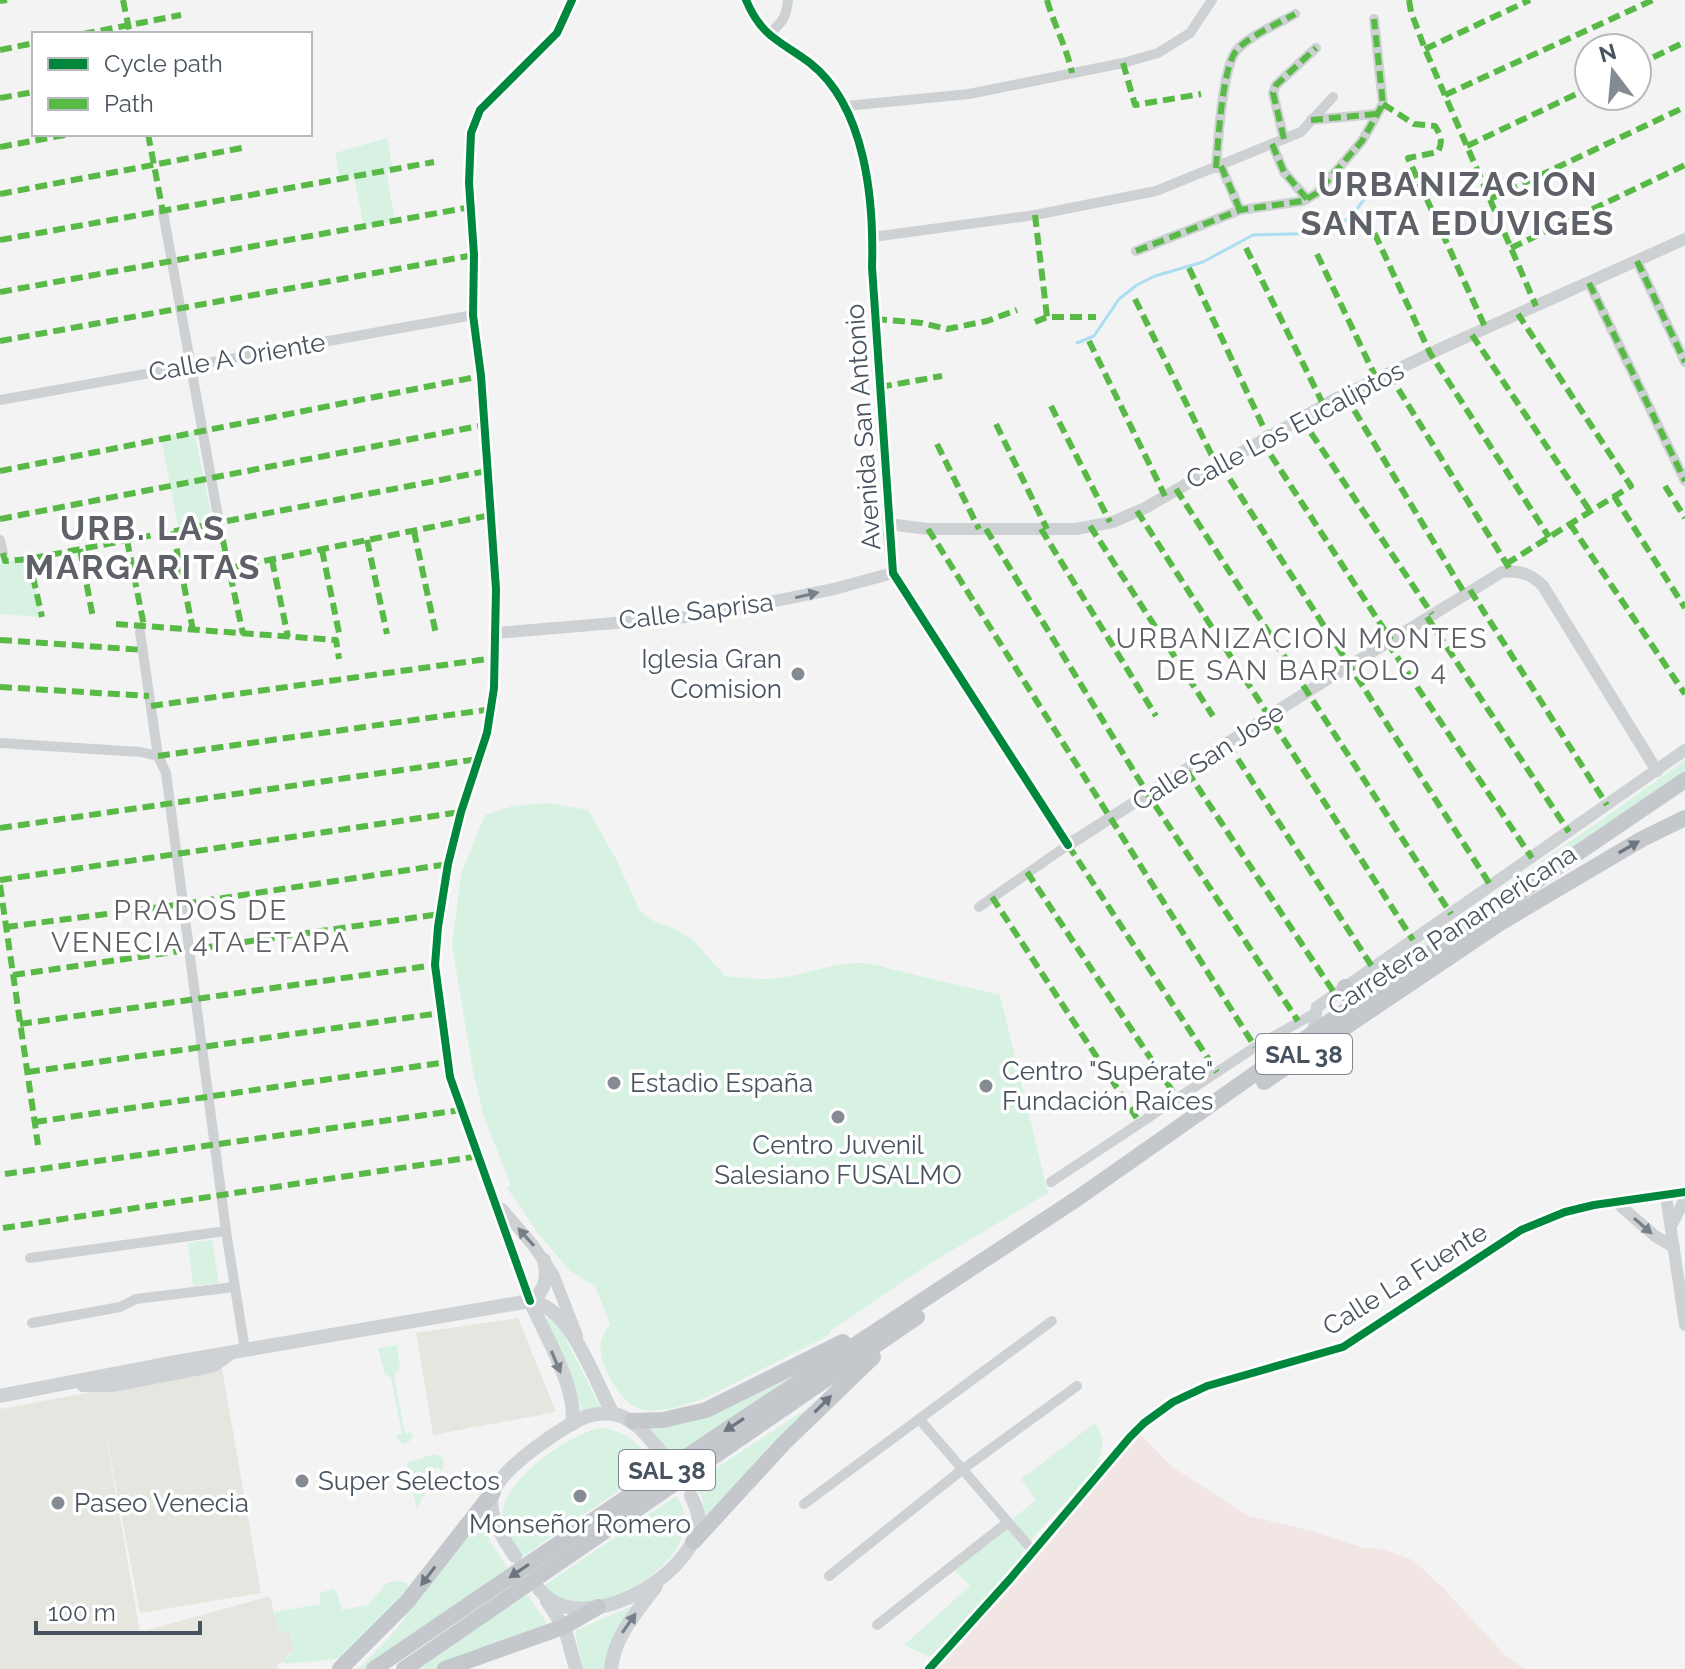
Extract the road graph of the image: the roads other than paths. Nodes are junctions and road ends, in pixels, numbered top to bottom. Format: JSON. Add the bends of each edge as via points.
{"nodes":[{"id":1,"x":572,"y":0,"type":"edge"},
{"id":2,"x":746,"y":0,"type":"edge"},
{"id":3,"x":788,"y":0,"type":"edge"},
{"id":4,"x":1212,"y":0,"type":"edge"},
{"id":5,"x":1295,"y":14,"type":"dead end"},
{"id":6,"x":1374,"y":19,"type":"dead end"},
{"id":7,"x":768,"y":34,"type":"junction"},
{"id":8,"x":1316,"y":48,"type":"dead end"},
{"id":9,"x":1333,"y":97,"type":"dead end"},
{"id":10,"x":846,"y":106,"type":"junction"},
{"id":11,"x":1376,"y":114,"type":"junction"},
{"id":12,"x":1311,"y":120,"type":"junction"},
{"id":13,"x":1284,"y":139,"type":"junction"},
{"id":14,"x":1272,"y":144,"type":"junction"},
{"id":15,"x":1218,"y":167,"type":"junction"},
{"id":16,"x":1307,"y":199,"type":"junction"},
{"id":17,"x":1240,"y":210,"type":"junction"},
{"id":18,"x":163,"y":212,"type":"dead end"},
{"id":19,"x":873,"y":237,"type":"junction"},
{"id":20,"x":1685,"y":239,"type":"edge"},
{"id":21,"x":1136,"y":251,"type":"dead end"},
{"id":22,"x":1637,"y":261,"type":"junction"},
{"id":23,"x":1589,"y":283,"type":"junction"},
{"id":24,"x":473,"y":315,"type":"junction"},
{"id":25,"x":1685,"y":362,"type":"edge"},
{"id":26,"x":190,"y":365,"type":"junction"},
{"id":27,"x":0,"y":400,"type":"edge"},
{"id":28,"x":1685,"y":481,"type":"edge"},
{"id":29,"x":219,"y":522,"type":"dead end"},
{"id":30,"x":888,"y":524,"type":"junction"},
{"id":31,"x":0,"y":540,"type":"edge"},
{"id":32,"x":3,"y":553,"type":"dead end"},
{"id":33,"x":893,"y":573,"type":"junction"},
{"id":34,"x":140,"y":632,"type":"dead end"},
{"id":35,"x":496,"y":633,"type":"junction"},
{"id":36,"x":0,"y":743,"type":"edge"},
{"id":37,"x":1685,"y":750,"type":"edge"},
{"id":38,"x":158,"y":756,"type":"junction"},
{"id":39,"x":1657,"y":771,"type":"junction"},
{"id":40,"x":1685,"y":780,"type":"edge"},
{"id":41,"x":1685,"y":818,"type":"edge"},
{"id":42,"x":1068,"y":845,"type":"junction"},
{"id":43,"x":979,"y":907,"type":"dead end"},
{"id":44,"x":1345,"y":987,"type":"junction"},
{"id":45,"x":1353,"y":1007,"type":"junction"},
{"id":46,"x":1315,"y":1013,"type":"junction"},
{"id":47,"x":1313,"y":1033,"type":"junction"},
{"id":48,"x":1051,"y":1182,"type":"dead end"},
{"id":49,"x":1685,"y":1192,"type":"edge"},
{"id":50,"x":1666,"y":1196,"type":"junction"},
{"id":51,"x":1685,"y":1199,"type":"edge"},
{"id":52,"x":495,"y":1200,"type":"junction"},
{"id":53,"x":1615,"y":1201,"type":"junction"},
{"id":54,"x":1671,"y":1226,"type":"junction"},
{"id":55,"x":226,"y":1231,"type":"junction"},
{"id":56,"x":1674,"y":1247,"type":"junction"},
{"id":57,"x":30,"y":1258,"type":"dead end"},
{"id":58,"x":544,"y":1260,"type":"junction"},
{"id":59,"x":963,"y":1274,"type":"junction"},
{"id":60,"x":234,"y":1287,"type":"junction"},
{"id":61,"x":530,"y":1301,"type":"junction"},
{"id":62,"x":933,"y":1306,"type":"junction"},
{"id":63,"x":1052,"y":1321,"type":"dead end"},
{"id":64,"x":32,"y":1323,"type":"dead end"},
{"id":65,"x":1685,"y":1325,"type":"edge"},
{"id":66,"x":245,"y":1350,"type":"junction"},
{"id":67,"x":230,"y":1352,"type":"junction"},
{"id":68,"x":584,"y":1356,"type":"junction"},
{"id":69,"x":175,"y":1362,"type":"junction"},
{"id":70,"x":67,"y":1383,"type":"junction"},
{"id":71,"x":113,"y":1385,"type":"junction"},
{"id":72,"x":1077,"y":1386,"type":"dead end"},
{"id":73,"x":0,"y":1396,"type":"edge"},
{"id":74,"x":613,"y":1414,"type":"junction"},
{"id":75,"x":920,"y":1420,"type":"junction"},
{"id":76,"x":632,"y":1421,"type":"junction"},
{"id":77,"x":572,"y":1424,"type":"junction"},
{"id":78,"x":661,"y":1452,"type":"dead end"},
{"id":79,"x":963,"y":1469,"type":"junction"},
{"id":80,"x":493,"y":1492,"type":"junction"},
{"id":81,"x":691,"y":1496,"type":"dead end"},
{"id":82,"x":804,"y":1504,"type":"dead end"},
{"id":83,"x":1008,"y":1522,"type":"junction"},
{"id":84,"x":693,"y":1542,"type":"junction"},
{"id":85,"x":1033,"y":1551,"type":"junction"},
{"id":86,"x":515,"y":1556,"type":"dead end"},
{"id":87,"x":829,"y":1576,"type":"dead end"},
{"id":88,"x":659,"y":1582,"type":"junction"},
{"id":89,"x":598,"y":1607,"type":"junction"},
{"id":90,"x":877,"y":1625,"type":"dead end"},
{"id":91,"x":564,"y":1627,"type":"junction"},
{"id":92,"x":340,"y":1669,"type":"edge"},
{"id":93,"x":374,"y":1669,"type":"edge"},
{"id":94,"x":404,"y":1669,"type":"edge"},
{"id":95,"x":445,"y":1669,"type":"edge"},
{"id":96,"x":576,"y":1669,"type":"edge"},
{"id":97,"x":611,"y":1669,"type":"edge"},
{"id":98,"x":929,"y":1669,"type":"edge"}],
"edges":[{"from":1,"to":24,"type":"street","via":[[557,33],[480,110],[472,129]]},
{"from":2,"to":7,"type":"street","name":"Avenida San Antonio"},
{"from":3,"to":7,"type":"street","via":[[779,27]]},
{"from":4,"to":10,"type":"street","via":[[1190,33],[1158,53],[969,94]]},
{"from":5,"to":15,"type":"street","via":[[1236,52],[1218,130]]},
{"from":6,"to":11,"type":"street","via":[[1383,104]]},
{"from":7,"to":10,"type":"street","name":"Avenida San Antonio","via":[[809,62]]},
{"from":8,"to":13,"type":"street","via":[[1273,93]]},
{"from":9,"to":12,"type":"street"},
{"from":10,"to":19,"type":"street","name":"Avenida San Antonio","via":[[861,151]]},
{"from":11,"to":12,"type":"street"},
{"from":11,"to":16,"type":"street","via":[[1362,141]]},
{"from":12,"to":13,"type":"street","via":[[1301,132]]},
{"from":13,"to":14,"type":"street"},
{"from":14,"to":15,"type":"street"},
{"from":14,"to":16,"type":"street","via":[[1284,172]]},
{"from":15,"to":17,"type":"street"},
{"from":15,"to":19,"type":"street","via":[[1156,191],[1105,203]]},
{"from":16,"to":17,"type":"street"},
{"from":17,"to":21,"type":"street"},
{"from":18,"to":26,"type":"street"},
{"from":19,"to":30,"type":"street","name":"Avenida San Antonio"},
{"from":20,"to":22,"type":"street","name":"Calle Los Eucaliptos"},
{"from":22,"to":23,"type":"street","name":"Calle Los Eucaliptos"},
{"from":22,"to":25,"type":"street"},
{"from":23,"to":28,"type":"street"},
{"from":23,"to":30,"type":"street","name":"Calle Los Eucaliptos","via":[[1333,400],[1113,522],[1076,529]]},
{"from":24,"to":26,"type":"street","name":"Calle A Oriente"},
{"from":24,"to":35,"type":"street"},
{"from":26,"to":27,"type":"street","name":"Calle A Oriente"},
{"from":26,"to":29,"type":"street"},
{"from":30,"to":33,"type":"street","name":"Avenida San Antonio"},
{"from":31,"to":32,"type":"street"},
{"from":35,"to":33,"type":"street","name":"Calle Saprisa","one_way":true,"via":[[686,617]]},
{"from":33,"to":42,"type":"street","name":"Avenida San Antonio"},
{"from":34,"to":38,"type":"street"},
{"from":35,"to":52,"type":"street","via":[[492,709],[448,864],[435,965],[450,1077]]},
{"from":36,"to":38,"type":"street"},
{"from":37,"to":39,"type":"street"},
{"from":38,"to":55,"type":"street","via":[[166,773]]},
{"from":39,"to":42,"type":"street","name":"Calle San Jose","via":[[1543,586],[1534,576],[1511,571],[1470,590]]},
{"from":39,"to":44,"type":"street"},
{"from":40,"to":45,"type":"highway","name":"Carretera Panamericana","number":"SAL 38"},
{"from":62,"to":41,"type":"highway","name":"Carretera Panamericana","number":"SAL 38","one_way":true,"via":[[1500,923]]},
{"from":42,"to":43,"type":"street","name":"Calle San Jose"},
{"from":44,"to":45,"type":"highway"},
{"from":44,"to":46,"type":"street"},
{"from":45,"to":47,"type":"highway","name":"Carretera Panamericana","number":"SAL 38"},
{"from":46,"to":47,"type":"street"},
{"from":46,"to":48,"type":"street"},
{"from":47,"to":59,"type":"highway","name":"Carretera Panamericana","number":"SAL 38"},
{"from":49,"to":50,"type":"street","name":"Calle La Fuente"},
{"from":50,"to":53,"type":"street","name":"Calle La Fuente"},
{"from":50,"to":54,"type":"street"},
{"from":51,"to":54,"type":"street"},
{"from":58,"to":52,"type":"street","one_way":true},
{"from":52,"to":61,"type":"street"},
{"from":53,"to":56,"type":"street","one_way":true},
{"from":53,"to":85,"type":"street","name":"Calle La Fuente","via":[[1565,1212],[1521,1230],[1343,1347],[1207,1386],[1173,1402],[1130,1437]]},
{"from":54,"to":56,"type":"street"},
{"from":55,"to":57,"type":"street"},
{"from":55,"to":60,"type":"street"},
{"from":56,"to":65,"type":"street"},
{"from":58,"to":61,"type":"main road","via":[[546,1277],[538,1297]]},
{"from":58,"to":68,"type":"street"},
{"from":59,"to":76,"type":"highway","via":[[844,1342],[706,1410]]},
{"from":59,"to":93,"type":"highway","number":"SAL 38","one_way":true},
{"from":60,"to":64,"type":"street","via":[[136,1299],[120,1307]]},
{"from":60,"to":66,"type":"street"},
{"from":61,"to":66,"type":"main road"},
{"from":61,"to":68,"type":"main road","via":[[553,1312]]},
{"from":61,"to":77,"type":"main road","one_way":true,"via":[[569,1391]]},
{"from":84,"to":62,"type":"highway","one_way":true,"via":[[849,1378]]},
{"from":62,"to":94,"type":"highway","number":"SAL 38"},
{"from":63,"to":75,"type":"street"},
{"from":66,"to":67,"type":"main road"},
{"from":67,"to":69,"type":"main road"},
{"from":67,"to":71,"type":"main road","via":[[214,1365]]},
{"from":68,"to":74,"type":"main road"},
{"from":69,"to":70,"type":"main road"},
{"from":69,"to":71,"type":"main road","via":[[119,1378]]},
{"from":70,"to":71,"type":"main road"},
{"from":70,"to":73,"type":"main road"},
{"from":72,"to":79,"type":"street"},
{"from":74,"to":76,"type":"main road"},
{"from":74,"to":77,"type":"main road","via":[[587,1416]]},
{"from":75,"to":79,"type":"street"},
{"from":75,"to":82,"type":"street"},
{"from":76,"to":78,"type":"main road"},
{"from":77,"to":80,"type":"main road","via":[[516,1465]]},
{"from":79,"to":83,"type":"street"},
{"from":79,"to":87,"type":"street"},
{"from":80,"to":86,"type":"main road","via":[[499,1531]]},
{"from":80,"to":92,"type":"highway","one_way":true,"via":[[407,1602]]},
{"from":81,"to":84,"type":"main road","via":[[699,1524]]},
{"from":83,"to":85,"type":"street"},
{"from":83,"to":90,"type":"street"},
{"from":84,"to":88,"type":"main road"},
{"from":85,"to":98,"type":"street","name":"Calle La Fuente"},
{"from":88,"to":89,"type":"main road"},
{"from":97,"to":88,"type":"main road","one_way":true,"via":[[621,1635]]},
{"from":89,"to":91,"type":"highway"},
{"from":89,"to":91,"type":"main road","via":[[573,1610],[542,1593]]},
{"from":91,"to":95,"type":"highway"},
{"from":91,"to":96,"type":"main road"}]}
